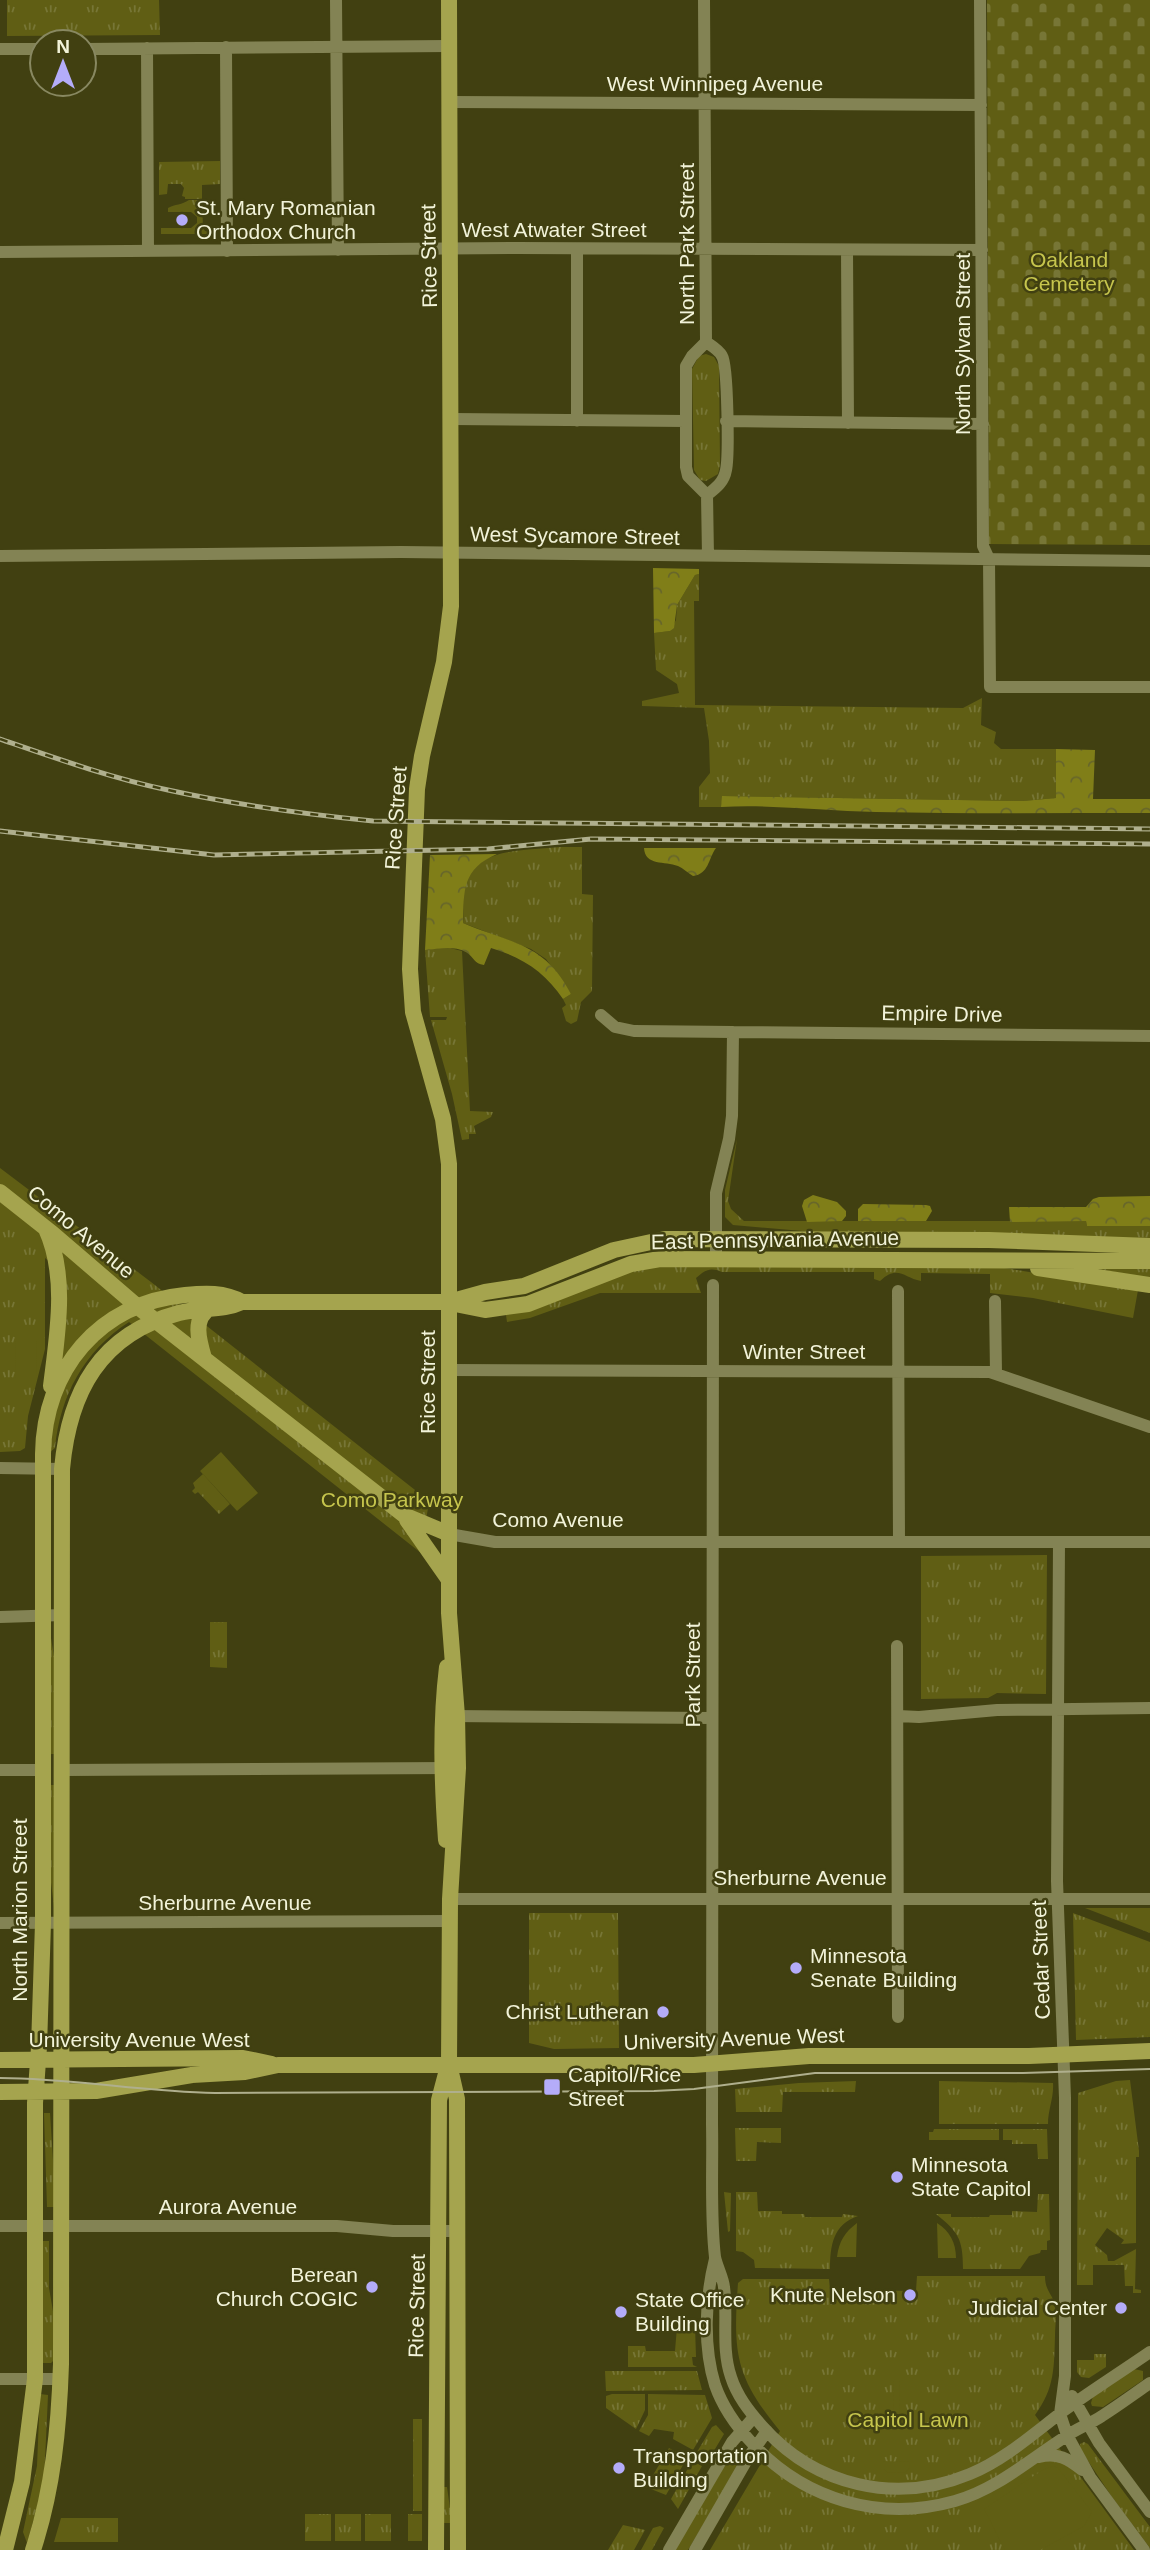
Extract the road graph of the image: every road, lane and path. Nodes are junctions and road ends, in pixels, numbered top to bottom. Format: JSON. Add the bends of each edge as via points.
{"nodes":[{"id":1,"x":336,"y":0,"type":"edge"},
{"id":2,"x":449,"y":0,"type":"edge"},
{"id":3,"x":704,"y":0,"type":"edge"},
{"id":4,"x":980,"y":0,"type":"edge"},
{"id":5,"x":337,"y":46,"type":"junction"},
{"id":6,"x":449,"y":46,"type":"junction"},
{"id":7,"x":226,"y":47,"type":"junction"},
{"id":8,"x":147,"y":48,"type":"junction"},
{"id":9,"x":0,"y":49,"type":"edge"},
{"id":10,"x":28,"y":49,"type":"edge"},
{"id":11,"x":98,"y":49,"type":"edge"},
{"id":12,"x":449,"y":102,"type":"junction"},
{"id":13,"x":705,"y":103,"type":"junction"},
{"id":14,"x":981,"y":105,"type":"junction"},
{"id":15,"x":706,"y":248,"type":"junction"},
{"id":16,"x":450,"y":249,"type":"junction"},
{"id":17,"x":577,"y":249,"type":"junction"},
{"id":18,"x":338,"y":250,"type":"junction"},
{"id":19,"x":847,"y":250,"type":"junction"},
{"id":20,"x":982,"y":250,"type":"junction"},
{"id":21,"x":148,"y":251,"type":"junction"},
{"id":22,"x":227,"y":251,"type":"junction"},
{"id":23,"x":0,"y":252,"type":"edge"},
{"id":24,"x":706,"y":342,"type":"junction"},
{"id":25,"x":452,"y":419,"type":"junction"},
{"id":26,"x":577,"y":421,"type":"junction"},
{"id":27,"x":686,"y":421,"type":"junction"},
{"id":28,"x":726,"y":421,"type":"junction"},
{"id":29,"x":848,"y":423,"type":"junction"},
{"id":30,"x":983,"y":424,"type":"junction"},
{"id":31,"x":706,"y":495,"type":"junction"},
{"id":32,"x":452,"y":554,"type":"junction"},
{"id":33,"x":0,"y":556,"type":"edge"},
{"id":34,"x":708,"y":556,"type":"junction"},
{"id":35,"x":989,"y":559,"type":"junction"},
{"id":36,"x":1150,"y":561,"type":"edge"},
{"id":37,"x":1150,"y":687,"type":"edge"},
{"id":38,"x":601,"y":1015,"type":"dead end"},
{"id":39,"x":733,"y":1032,"type":"junction"},
{"id":40,"x":1150,"y":1036,"type":"edge"},
{"id":41,"x":0,"y":1192,"type":"edge"},
{"id":42,"x":45,"y":1227,"type":"junction"},
{"id":43,"x":716,"y":1238,"type":"junction"},
{"id":44,"x":1150,"y":1246,"type":"edge"},
{"id":45,"x":716,"y":1257,"type":"junction"},
{"id":46,"x":983,"y":1259,"type":"junction"},
{"id":47,"x":1150,"y":1261,"type":"edge"},
{"id":48,"x":713,"y":1285,"type":"dead end"},
{"id":49,"x":1150,"y":1285,"type":"edge"},
{"id":50,"x":898,"y":1291,"type":"dead end"},
{"id":51,"x":995,"y":1301,"type":"dead end"},
{"id":52,"x":242,"y":1302,"type":"junction"},
{"id":53,"x":449,"y":1302,"type":"junction"},
{"id":54,"x":138,"y":1307,"type":"junction"},
{"id":55,"x":210,"y":1308,"type":"junction"},
{"id":56,"x":156,"y":1321,"type":"junction"},
{"id":57,"x":204,"y":1358,"type":"junction"},
{"id":58,"x":449,"y":1370,"type":"junction"},
{"id":59,"x":713,"y":1371,"type":"junction"},
{"id":60,"x":899,"y":1372,"type":"junction"},
{"id":61,"x":996,"y":1373,"type":"junction"},
{"id":62,"x":49,"y":1404,"type":"junction"},
{"id":63,"x":1150,"y":1427,"type":"edge"},
{"id":64,"x":0,"y":1468,"type":"edge"},
{"id":65,"x":43,"y":1468,"type":"junction"},
{"id":66,"x":62,"y":1469,"type":"junction"},
{"id":67,"x":404,"y":1515,"type":"junction"},
{"id":68,"x":449,"y":1534,"type":"junction"},
{"id":69,"x":712,"y":1542,"type":"junction"},
{"id":70,"x":899,"y":1542,"type":"junction"},
{"id":71,"x":1059,"y":1542,"type":"junction"},
{"id":72,"x":1150,"y":1542,"type":"edge"},
{"id":73,"x":449,"y":1580,"type":"junction"},
{"id":74,"x":63,"y":1615,"type":"junction"},
{"id":75,"x":42,"y":1616,"type":"junction"},
{"id":76,"x":0,"y":1617,"type":"edge"},
{"id":77,"x":897,"y":1646,"type":"dead end"},
{"id":78,"x":1057,"y":1708,"type":"junction"},
{"id":79,"x":1150,"y":1708,"type":"edge"},
{"id":80,"x":449,"y":1716,"type":"junction"},
{"id":81,"x":898,"y":1716,"type":"junction"},
{"id":82,"x":712,"y":1718,"type":"junction"},
{"id":83,"x":450,"y":1768,"type":"junction"},
{"id":84,"x":0,"y":1770,"type":"edge"},
{"id":85,"x":41,"y":1770,"type":"junction"},
{"id":86,"x":63,"y":1770,"type":"junction"},
{"id":87,"x":713,"y":1897,"type":"junction"},
{"id":88,"x":898,"y":1898,"type":"junction"},
{"id":89,"x":1058,"y":1898,"type":"junction"},
{"id":90,"x":450,"y":1899,"type":"junction"},
{"id":91,"x":1150,"y":1899,"type":"edge"},
{"id":92,"x":450,"y":1921,"type":"junction"},
{"id":93,"x":0,"y":1923,"type":"edge"},
{"id":94,"x":43,"y":1923,"type":"junction"},
{"id":95,"x":62,"y":1923,"type":"junction"},
{"id":96,"x":898,"y":2017,"type":"dead end"},
{"id":97,"x":1150,"y":2051,"type":"edge"},
{"id":98,"x":63,"y":2059,"type":"junction"},
{"id":99,"x":0,"y":2060,"type":"edge"},
{"id":100,"x":39,"y":2060,"type":"junction"},
{"id":101,"x":449,"y":2064,"type":"junction"},
{"id":102,"x":712,"y":2065,"type":"junction"},
{"id":103,"x":278,"y":2066,"type":"junction"},
{"id":104,"x":0,"y":2092,"type":"edge"},
{"id":105,"x":36,"y":2092,"type":"junction"},
{"id":106,"x":61,"y":2092,"type":"junction"},
{"id":107,"x":0,"y":2226,"type":"edge"},
{"id":108,"x":36,"y":2226,"type":"junction"},
{"id":109,"x":62,"y":2226,"type":"junction"},
{"id":110,"x":439,"y":2231,"type":"junction"},
{"id":111,"x":457,"y":2231,"type":"junction"},
{"id":112,"x":715,"y":2259,"type":"junction"},
{"id":113,"x":1148,"y":2359,"type":"edge"},
{"id":114,"x":1065,"y":2376,"type":"junction"},
{"id":115,"x":0,"y":2379,"type":"edge"},
{"id":116,"x":35,"y":2379,"type":"junction"},
{"id":117,"x":61,"y":2379,"type":"junction"},
{"id":118,"x":1150,"y":2383,"type":"edge"},
{"id":119,"x":1075,"y":2403,"type":"junction"},
{"id":120,"x":1060,"y":2414,"type":"junction"},
{"id":121,"x":754,"y":2417,"type":"junction"},
{"id":122,"x":1087,"y":2424,"type":"junction"},
{"id":123,"x":740,"y":2431,"type":"junction"},
{"id":124,"x":767,"y":2431,"type":"junction"},
{"id":125,"x":1067,"y":2435,"type":"junction"},
{"id":126,"x":756,"y":2448,"type":"junction"},
{"id":127,"x":1032,"y":2460,"type":"junction"},
{"id":128,"x":1090,"y":2477,"type":"junction"},
{"id":129,"x":21,"y":2488,"type":"junction"},
{"id":130,"x":1150,"y":2512,"type":"edge"},
{"id":131,"x":5,"y":2550,"type":"edge"},
{"id":132,"x":32,"y":2550,"type":"edge"},
{"id":133,"x":436,"y":2550,"type":"edge"},
{"id":134,"x":458,"y":2550,"type":"edge"},
{"id":135,"x":669,"y":2550,"type":"edge"},
{"id":136,"x":695,"y":2550,"type":"edge"},
{"id":137,"x":1144,"y":2550,"type":"edge"}],
"edges":[{"from":1,"to":5,"type":"street"},
{"from":2,"to":6,"type":"main road","name":"Rice Street"},
{"from":3,"to":13,"type":"street","name":"North Park Street"},
{"from":4,"to":14,"type":"street","name":"North Sylvan Street"},
{"from":5,"to":6,"type":"street"},
{"from":5,"to":7,"type":"street"},
{"from":5,"to":18,"type":"street"},
{"from":6,"to":12,"type":"main road","name":"Rice Street"},
{"from":7,"to":8,"type":"street"},
{"from":7,"to":22,"type":"street"},
{"from":8,"to":11,"type":"street"},
{"from":8,"to":21,"type":"street"},
{"from":9,"to":10,"type":"street"},
{"from":12,"to":13,"type":"street","name":"West Winnipeg Avenue"},
{"from":12,"to":16,"type":"main road","name":"Rice Street"},
{"from":13,"to":14,"type":"street","name":"West Winnipeg Avenue"},
{"from":13,"to":15,"type":"street","name":"North Park Street"},
{"from":14,"to":20,"type":"street","name":"North Sylvan Street"},
{"from":15,"to":17,"type":"street","name":"West Atwater Street"},
{"from":15,"to":19,"type":"street","name":"West Atwater Street"},
{"from":15,"to":24,"type":"street","name":"North Park Street"},
{"from":16,"to":17,"type":"street","name":"West Atwater Street"},
{"from":16,"to":18,"type":"street","name":"West Atwater Street"},
{"from":16,"to":25,"type":"main road","name":"Rice Street"},
{"from":17,"to":26,"type":"street"},
{"from":18,"to":22,"type":"street","name":"West Atwater Street"},
{"from":19,"to":20,"type":"street","name":"West Atwater Street"},
{"from":19,"to":29,"type":"street"},
{"from":20,"to":30,"type":"street","name":"North Sylvan Street"},
{"from":21,"to":22,"type":"street","name":"West Atwater Street"},
{"from":21,"to":23,"type":"street","name":"West Atwater Street"},
{"from":24,"to":27,"type":"street","name":"North Park Street","via":[[686,366]]},
{"from":24,"to":28,"type":"street","via":[[723,356],[726,366]]},
{"from":25,"to":26,"type":"street"},
{"from":25,"to":32,"type":"main road","name":"Rice Street"},
{"from":26,"to":27,"type":"street"},
{"from":27,"to":31,"type":"street","name":"North Park Street","via":[[688,477]]},
{"from":28,"to":29,"type":"street"},
{"from":28,"to":31,"type":"street","via":[[726,470],[719,485]]},
{"from":29,"to":30,"type":"street"},
{"from":30,"to":35,"type":"street","name":"North Sylvan Street","via":[[983,547]]},
{"from":31,"to":34,"type":"street"},
{"from":32,"to":33,"type":"street","name":"West Sycamore Street"},
{"from":32,"to":34,"type":"street","name":"West Sycamore Street"},
{"from":32,"to":53,"type":"main road","name":"Rice Street","via":[[450,632],[422,755],[416,806],[410,943],[414,1012],[446,1137]]},
{"from":34,"to":35,"type":"street","name":"West Sycamore Street"},
{"from":35,"to":36,"type":"street","name":"West Sycamore Street"},
{"from":35,"to":37,"type":"street","name":"North Sylvan Street","via":[[990,687]]},
{"from":38,"to":39,"type":"street","name":"Empire Drive","via":[[615,1027],[634,1031]]},
{"from":39,"to":40,"type":"street","name":"Empire Drive"},
{"from":39,"to":43,"type":"street","via":[[732,1116],[716,1194]]},
{"from":41,"to":42,"type":"main road","name":"Como Avenue"},
{"from":42,"to":54,"type":"main road","name":"Como Avenue"},
{"from":42,"to":62,"type":"main road","via":[[57,1272],[57,1340]]},
{"from":43,"to":44,"type":"main road","name":"East Pennsylvania Avenue"},
{"from":43,"to":45,"type":"street"},
{"from":43,"to":53,"type":"main road","name":"East Pennsylvania Avenue","via":[[665,1238],[633,1244],[536,1282]]},
{"from":45,"to":46,"type":"main road","name":"East Pennsylvania Avenue"},
{"from":45,"to":53,"type":"main road","name":"East Pennsylvania Avenue","via":[[631,1264],[543,1300],[511,1308],[485,1310]]},
{"from":46,"to":47,"type":"main road","name":"East Pennsylvania Avenue"},
{"from":46,"to":49,"type":"main road"},
{"from":48,"to":59,"type":"street","name":"Park Street"},
{"from":50,"to":60,"type":"street"},
{"from":51,"to":61,"type":"street"},
{"from":52,"to":53,"type":"main road"},
{"from":52,"to":54,"type":"main road","name":"North Marion Street","via":[[229,1295],[190,1295]]},
{"from":52,"to":55,"type":"main road","name":"North Marion Street"},
{"from":53,"to":58,"type":"main road","name":"Rice Street"},
{"from":54,"to":56,"type":"main road","name":"Como Avenue"},
{"from":54,"to":62,"type":"main road","name":"North Marion Street","via":[[105,1325],[82,1345],[64,1370]]},
{"from":55,"to":56,"type":"main road","name":"North Marion Street"},
{"from":55,"to":57,"type":"main road","via":[[199,1323]]},
{"from":56,"to":57,"type":"main road","name":"Como Avenue"},
{"from":56,"to":66,"type":"main road","name":"North Marion Street","via":[[119,1343],[89,1377],[69,1420]]},
{"from":57,"to":67,"type":"main road","name":"Como Avenue"},
{"from":58,"to":59,"type":"street","name":"Winter Street"},
{"from":58,"to":68,"type":"main road","name":"Rice Street"},
{"from":59,"to":60,"type":"street","name":"Winter Street"},
{"from":59,"to":69,"type":"street","name":"Park Street"},
{"from":60,"to":61,"type":"street","name":"Winter Street"},
{"from":60,"to":70,"type":"street"},
{"from":61,"to":63,"type":"street","name":"Winter Street"},
{"from":62,"to":65,"type":"main road","name":"North Marion Street"},
{"from":64,"to":65,"type":"street"},
{"from":65,"to":66,"type":"street"},
{"from":65,"to":75,"type":"main road","name":"North Marion Street"},
{"from":66,"to":74,"type":"main road","name":"North Marion Street"},
{"from":67,"to":68,"type":"main road","name":"Como Avenue"},
{"from":67,"to":73,"type":"main road"},
{"from":68,"to":69,"type":"street","name":"Como Avenue","via":[[495,1542]]},
{"from":68,"to":73,"type":"main road","name":"Rice Street"},
{"from":69,"to":70,"type":"street","name":"Como Avenue"},
{"from":69,"to":82,"type":"street","name":"Park Street"},
{"from":70,"to":71,"type":"street","name":"Como Avenue"},
{"from":71,"to":72,"type":"street","name":"Como Avenue"},
{"from":71,"to":78,"type":"street","name":"Cedar Street"},
{"from":73,"to":80,"type":"main road","name":"Rice Street"},
{"from":74,"to":75,"type":"street"},
{"from":74,"to":86,"type":"main road","name":"North Marion Street"},
{"from":75,"to":76,"type":"street"},
{"from":75,"to":85,"type":"main road","name":"North Marion Street"},
{"from":77,"to":81,"type":"street"},
{"from":78,"to":79,"type":"street"},
{"from":78,"to":81,"type":"street"},
{"from":78,"to":89,"type":"street","name":"Cedar Street"},
{"from":80,"to":82,"type":"street"},
{"from":80,"to":83,"type":"main road","name":"Rice Street"},
{"from":81,"to":88,"type":"street"},
{"from":82,"to":87,"type":"street","name":"Park Street"},
{"from":83,"to":86,"type":"street"},
{"from":83,"to":90,"type":"main road","name":"Rice Street"},
{"from":84,"to":85,"type":"street"},
{"from":85,"to":94,"type":"main road","name":"North Marion Street"},
{"from":86,"to":95,"type":"main road","name":"North Marion Street"},
{"from":87,"to":88,"type":"street","name":"Sherburne Avenue"},
{"from":87,"to":90,"type":"street","name":"Sherburne Avenue"},
{"from":87,"to":102,"type":"street","name":"Park Street"},
{"from":88,"to":89,"type":"street","name":"Sherburne Avenue"},
{"from":88,"to":96,"type":"street"},
{"from":89,"to":91,"type":"street","name":"Sherburne Avenue"},
{"from":89,"to":114,"type":"street","name":"Cedar Street","via":[[1065,2098]]},
{"from":90,"to":92,"type":"main road","name":"Rice Street"},
{"from":92,"to":95,"type":"street","name":"Sherburne Avenue"},
{"from":92,"to":101,"type":"main road","name":"Rice Street"},
{"from":93,"to":94,"type":"street","name":"Sherburne Avenue"},
{"from":94,"to":95,"type":"street","name":"Sherburne Avenue"},
{"from":94,"to":100,"type":"main road","name":"North Marion Street"},
{"from":95,"to":98,"type":"main road","name":"North Marion Street"},
{"from":97,"to":102,"type":"main road","name":"University Avenue West","via":[[821,2056]]},
{"from":98,"to":100,"type":"main road","name":"University Avenue West"},
{"from":98,"to":103,"type":"main road","name":"University Avenue West","via":[[243,2058]]},
{"from":98,"to":106,"type":"main road","name":"North Marion Street"},
{"from":99,"to":100,"type":"main road","name":"University Avenue West"},
{"from":100,"to":105,"type":"main road","name":"North Marion Street"},
{"from":101,"to":102,"type":"main road","name":"University Avenue West"},
{"from":101,"to":103,"type":"main road","name":"University Avenue West"},
{"from":101,"to":110,"type":"main road","name":"Rice Street","via":[[439,2100]]},
{"from":101,"to":111,"type":"main road","name":"Rice Street","via":[[457,2099]]},
{"from":102,"to":112,"type":"street","name":"Park Street"},
{"from":103,"to":106,"type":"main road","name":"University Avenue West","via":[[112,2090]]},
{"from":104,"to":105,"type":"main road","name":"University Avenue West"},
{"from":105,"to":106,"type":"main road","name":"University Avenue West"},
{"from":105,"to":108,"type":"main road","name":"North Marion Street"},
{"from":106,"to":109,"type":"main road","name":"North Marion Street"},
{"from":107,"to":108,"type":"street","name":"Aurora Avenue"},
{"from":108,"to":109,"type":"street","name":"Aurora Avenue"},
{"from":108,"to":116,"type":"main road","name":"North Marion Street"},
{"from":109,"to":110,"type":"street","name":"Aurora Avenue","via":[[343,2226]]},
{"from":109,"to":117,"type":"main road","name":"North Marion Street"},
{"from":110,"to":111,"type":"street","name":"Aurora Avenue"},
{"from":110,"to":133,"type":"main road","name":"Rice Street"},
{"from":111,"to":134,"type":"main road","name":"Rice Street"},
{"from":112,"to":121,"type":"street","via":[[724,2286],[731,2376]]},
{"from":112,"to":123,"type":"street","via":[[708,2287],[709,2362],[724,2407]]},
{"from":113,"to":119,"type":"street"},
{"from":114,"to":119,"type":"street","name":"Cedar Street"},
{"from":114,"to":120,"type":"street","name":"Cedar Street"},
{"from":115,"to":116,"type":"street"},
{"from":116,"to":117,"type":"street"},
{"from":116,"to":129,"type":"main road","name":"North Marion Street"},
{"from":117,"to":132,"type":"main road","name":"North Marion Street","via":[[57,2443]]},
{"from":118,"to":122,"type":"street"},
{"from":119,"to":120,"type":"street"},
{"from":119,"to":122,"type":"street","name":"Cedar Street"},
{"from":120,"to":124,"type":"street","via":[[1004,2456],[971,2474],[907,2489],[867,2487],[830,2476],[792,2454]]},
{"from":120,"to":125,"type":"street","name":"Cedar Street"},
{"from":121,"to":123,"type":"street"},
{"from":121,"to":124,"type":"street"},
{"from":122,"to":125,"type":"street"},
{"from":122,"to":130,"type":"street","name":"Cedar Street"},
{"from":123,"to":126,"type":"street"},
{"from":123,"to":135,"type":"street"},
{"from":124,"to":126,"type":"street"},
{"from":125,"to":127,"type":"street"},
{"from":125,"to":128,"type":"street","name":"Cedar Street"},
{"from":126,"to":127,"type":"street","via":[[810,2489],[847,2502],[898,2510],[972,2495]]},
{"from":126,"to":136,"type":"street"},
{"from":127,"to":128,"type":"street","via":[[1049,2454],[1062,2456]]},
{"from":128,"to":137,"type":"street","name":"Cedar Street"},
{"from":129,"to":131,"type":"main road","name":"North Marion Street"},
{"from":129,"to":132,"type":"main road","via":[[19,2537]]}]}
